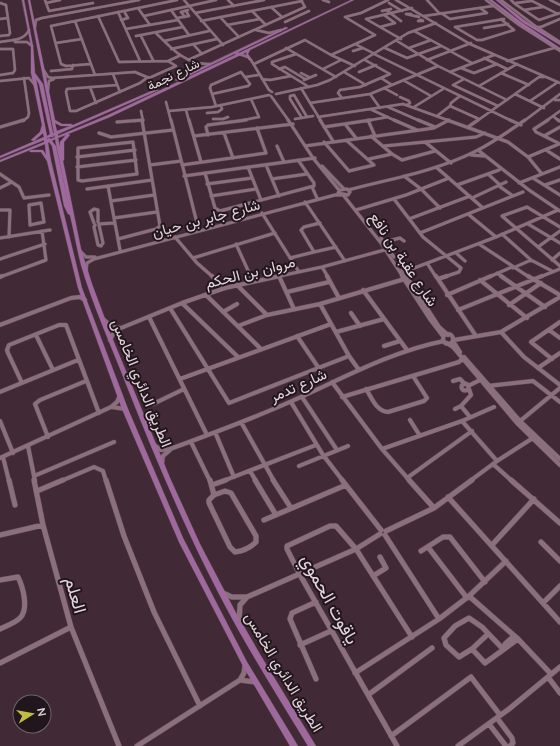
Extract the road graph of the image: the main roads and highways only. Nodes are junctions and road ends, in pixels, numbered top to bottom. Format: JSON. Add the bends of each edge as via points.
{"nodes":[{"id":1,"x":23,"y":0,"type":"edge"},
{"id":2,"x":29,"y":0,"type":"edge"},
{"id":3,"x":347,"y":0,"type":"edge"},
{"id":4,"x":353,"y":0,"type":"edge"},
{"id":5,"x":490,"y":0,"type":"edge"},
{"id":6,"x":497,"y":0,"type":"edge"},
{"id":7,"x":500,"y":12,"type":"road end"},
{"id":8,"x":508,"y":14,"type":"junction"},
{"id":9,"x":525,"y":27,"type":"junction"},
{"id":10,"x":286,"y":28,"type":"junction"},
{"id":11,"x":541,"y":30,"type":"junction"},
{"id":12,"x":528,"y":31,"type":"road end"},
{"id":13,"x":257,"y":43,"type":"junction"},
{"id":14,"x":560,"y":45,"type":"edge"},
{"id":15,"x":249,"y":50,"type":"junction"},
{"id":16,"x":239,"y":54,"type":"junction"},
{"id":17,"x":227,"y":56,"type":"junction"},
{"id":18,"x":244,"y":57,"type":"road end"},
{"id":19,"x":225,"y":61,"type":"junction"},
{"id":20,"x":252,"y":61,"type":"road end"},
{"id":21,"x":33,"y":73,"type":"junction"},
{"id":22,"x":170,"y":86,"type":"junction"},
{"id":23,"x":154,"y":91,"type":"junction"},
{"id":24,"x":54,"y":120,"type":"junction"},
{"id":25,"x":44,"y":123,"type":"junction"},
{"id":26,"x":80,"y":123,"type":"junction"},
{"id":27,"x":76,"y":130,"type":"junction"},
{"id":28,"x":51,"y":138,"type":"junction"},
{"id":29,"x":24,"y":146,"type":"junction"},
{"id":30,"x":16,"y":154,"type":"junction"},
{"id":31,"x":0,"y":159,"type":"edge"},
{"id":32,"x":49,"y":161,"type":"junction"},
{"id":33,"x":61,"y":161,"type":"junction"},
{"id":34,"x":73,"y":219,"type":"junction"},
{"id":35,"x":294,"y":746,"type":"edge"},
{"id":36,"x":312,"y":746,"type":"edge"}],
"edges":[{"from":1,"to":21,"type":"main road","name":"الطريق الدائري الخامس","via":[[32,46]]},
{"from":2,"to":24,"type":"main road","name":"الطريق الدائري الخامس"},
{"from":3,"to":10,"type":"main road","name":"شارع نجمة"},
{"from":4,"to":15,"type":"main road","name":"شارع نجمة"},
{"from":5,"to":8,"type":"main road"},
{"from":6,"to":11,"type":"main road","via":[[516,16]]},
{"from":7,"to":8,"type":"main road"},
{"from":8,"to":9,"type":"main road"},
{"from":9,"to":12,"type":"main road"},
{"from":9,"to":14,"type":"main road","via":[[552,46]]},
{"from":10,"to":13,"type":"main road"},
{"from":10,"to":16,"type":"main road","name":"شارع نجمة","via":[[243,48]]},
{"from":11,"to":14,"type":"main road"},
{"from":11,"to":14,"type":"main road"},
{"from":13,"to":15,"type":"main road","via":[[246,49]]},
{"from":13,"to":16,"type":"main road"},
{"from":15,"to":16,"type":"main road","name":"شارع نجمة"},
{"from":15,"to":20,"type":"main road","via":[[247,54]]},
{"from":16,"to":17,"type":"main road","name":"شارع نجمة"},
{"from":16,"to":19,"type":"main road","name":"شارع نجمة"},
{"from":17,"to":22,"type":"main road"},
{"from":17,"to":23,"type":"main road","name":"شارع نجمة"},
{"from":18,"to":19,"type":"main road"},
{"from":19,"to":22,"type":"main road","name":"شارع نجمة"},
{"from":21,"to":25,"type":"main road","name":"الطريق الدائري الخامس"},
{"from":21,"to":28,"type":"main road","via":[[41,84]]},
{"from":22,"to":27,"type":"main road","name":"شارع نجمة"},
{"from":23,"to":26,"type":"main road","name":"شارع نجمة"},
{"from":23,"to":28,"type":"main road"},
{"from":24,"to":26,"type":"main road","via":[[63,125]]},
{"from":24,"to":28,"type":"main road","name":"الطريق الدائري الخامس"},
{"from":25,"to":28,"type":"main road","name":"الطريق الدائري الخامس"},
{"from":25,"to":29,"type":"main road","via":[[39,136]]},
{"from":26,"to":28,"type":"main road","name":"شارع نجمة"},
{"from":27,"to":28,"type":"main road","name":"شارع نجمة"},
{"from":27,"to":33,"type":"main road","via":[[63,140]]},
{"from":28,"to":29,"type":"main road","name":"شارع نجمة"},
{"from":28,"to":30,"type":"main road","name":"شارع نجمة"},
{"from":28,"to":31,"type":"main road"},
{"from":28,"to":32,"type":"main road","name":"الطريق الدائري الخامس"},
{"from":28,"to":33,"type":"main road","name":"الطريق الدائري الخامس"},
{"from":28,"to":34,"type":"main road","via":[[66,206]]},
{"from":29,"to":31,"type":"main road","name":"شارع نجمة"},
{"from":30,"to":31,"type":"main road","name":"شارع نجمة"},
{"from":30,"to":32,"type":"main road","via":[[39,150]]},
{"from":32,"to":35,"type":"main road","name":"الطريق الدائري الخامس","via":[[80,288],[125,409],[181,540],[245,664]]},
{"from":33,"to":34,"type":"main road","name":"الطريق الدائري الخامس"},
{"from":34,"to":36,"type":"main road","name":"الطريق الدائري الخامس","via":[[85,274],[162,469],[209,569]]}]}
